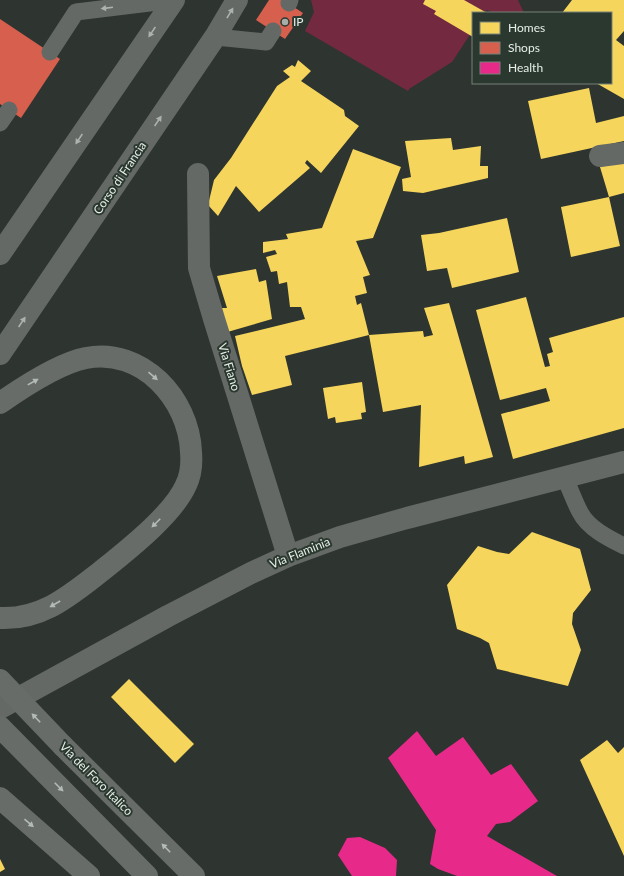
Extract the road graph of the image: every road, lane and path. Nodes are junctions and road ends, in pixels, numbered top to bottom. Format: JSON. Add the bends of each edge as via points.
{"nodes":[{"id":1,"x":174,"y":0,"type":"edge"},
{"id":2,"x":237,"y":0,"type":"edge"},
{"id":3,"x":272,"y":31,"type":"dead end"},
{"id":4,"x":215,"y":37,"type":"junction"},
{"id":5,"x":50,"y":52,"type":"dead end"},
{"id":6,"x":624,"y":153,"type":"edge"},
{"id":7,"x":600,"y":156,"type":"dead end"},
{"id":8,"x":198,"y":174,"type":"dead end"},
{"id":9,"x":0,"y":254,"type":"edge"},
{"id":10,"x":0,"y":354,"type":"edge"},
{"id":11,"x":0,"y":402,"type":"edge"},
{"id":12,"x":624,"y":462,"type":"edge"},
{"id":13,"x":564,"y":477,"type":"junction"},
{"id":14,"x":624,"y":546,"type":"edge"},
{"id":15,"x":288,"y":556,"type":"junction"},
{"id":16,"x":0,"y":618,"type":"edge"},
{"id":17,"x":0,"y":680,"type":"edge"},
{"id":18,"x":0,"y":708,"type":"edge"},
{"id":19,"x":0,"y":727,"type":"edge"},
{"id":20,"x":0,"y":798,"type":"edge"},
{"id":21,"x":88,"y":876,"type":"edge"},
{"id":22,"x":147,"y":876,"type":"edge"},
{"id":23,"x":194,"y":876,"type":"edge"}],
"edges":[{"from":1,"to":5,"type":"lane","one_way":true,"via":[[76,12]]},
{"from":1,"to":9,"type":"main road","one_way":true},
{"from":4,"to":2,"type":"main road","name":"Corso di Francia","one_way":true},
{"from":3,"to":4,"type":"lane","via":[[266,42]]},
{"from":10,"to":4,"type":"main road","name":"Corso di Francia","one_way":true},
{"from":6,"to":7,"type":"street"},
{"from":8,"to":15,"type":"street","name":"Via Fiano","via":[[199,268]]},
{"from":11,"to":16,"type":"highway","one_way":true,"via":[[46,375],[86,358],[116,358],[136,364],[150,373],[177,403],[189,433],[192,462],[181,493],[169,509],[108,566],[51,607],[21,618]]},
{"from":12,"to":13,"type":"street","name":"Via Flaminia"},
{"from":13,"to":14,"type":"lane","via":[[587,523]]},
{"from":13,"to":15,"type":"street","name":"Via Flaminia","via":[[340,537]]},
{"from":15,"to":18,"type":"street","name":"Via Flaminia","via":[[213,592]]},
{"from":23,"to":17,"type":"highway","name":"Via del Foro Italico","one_way":true,"bridge":true},
{"from":19,"to":22,"type":"highway","one_way":true},
{"from":20,"to":21,"type":"highway","one_way":true}]}
